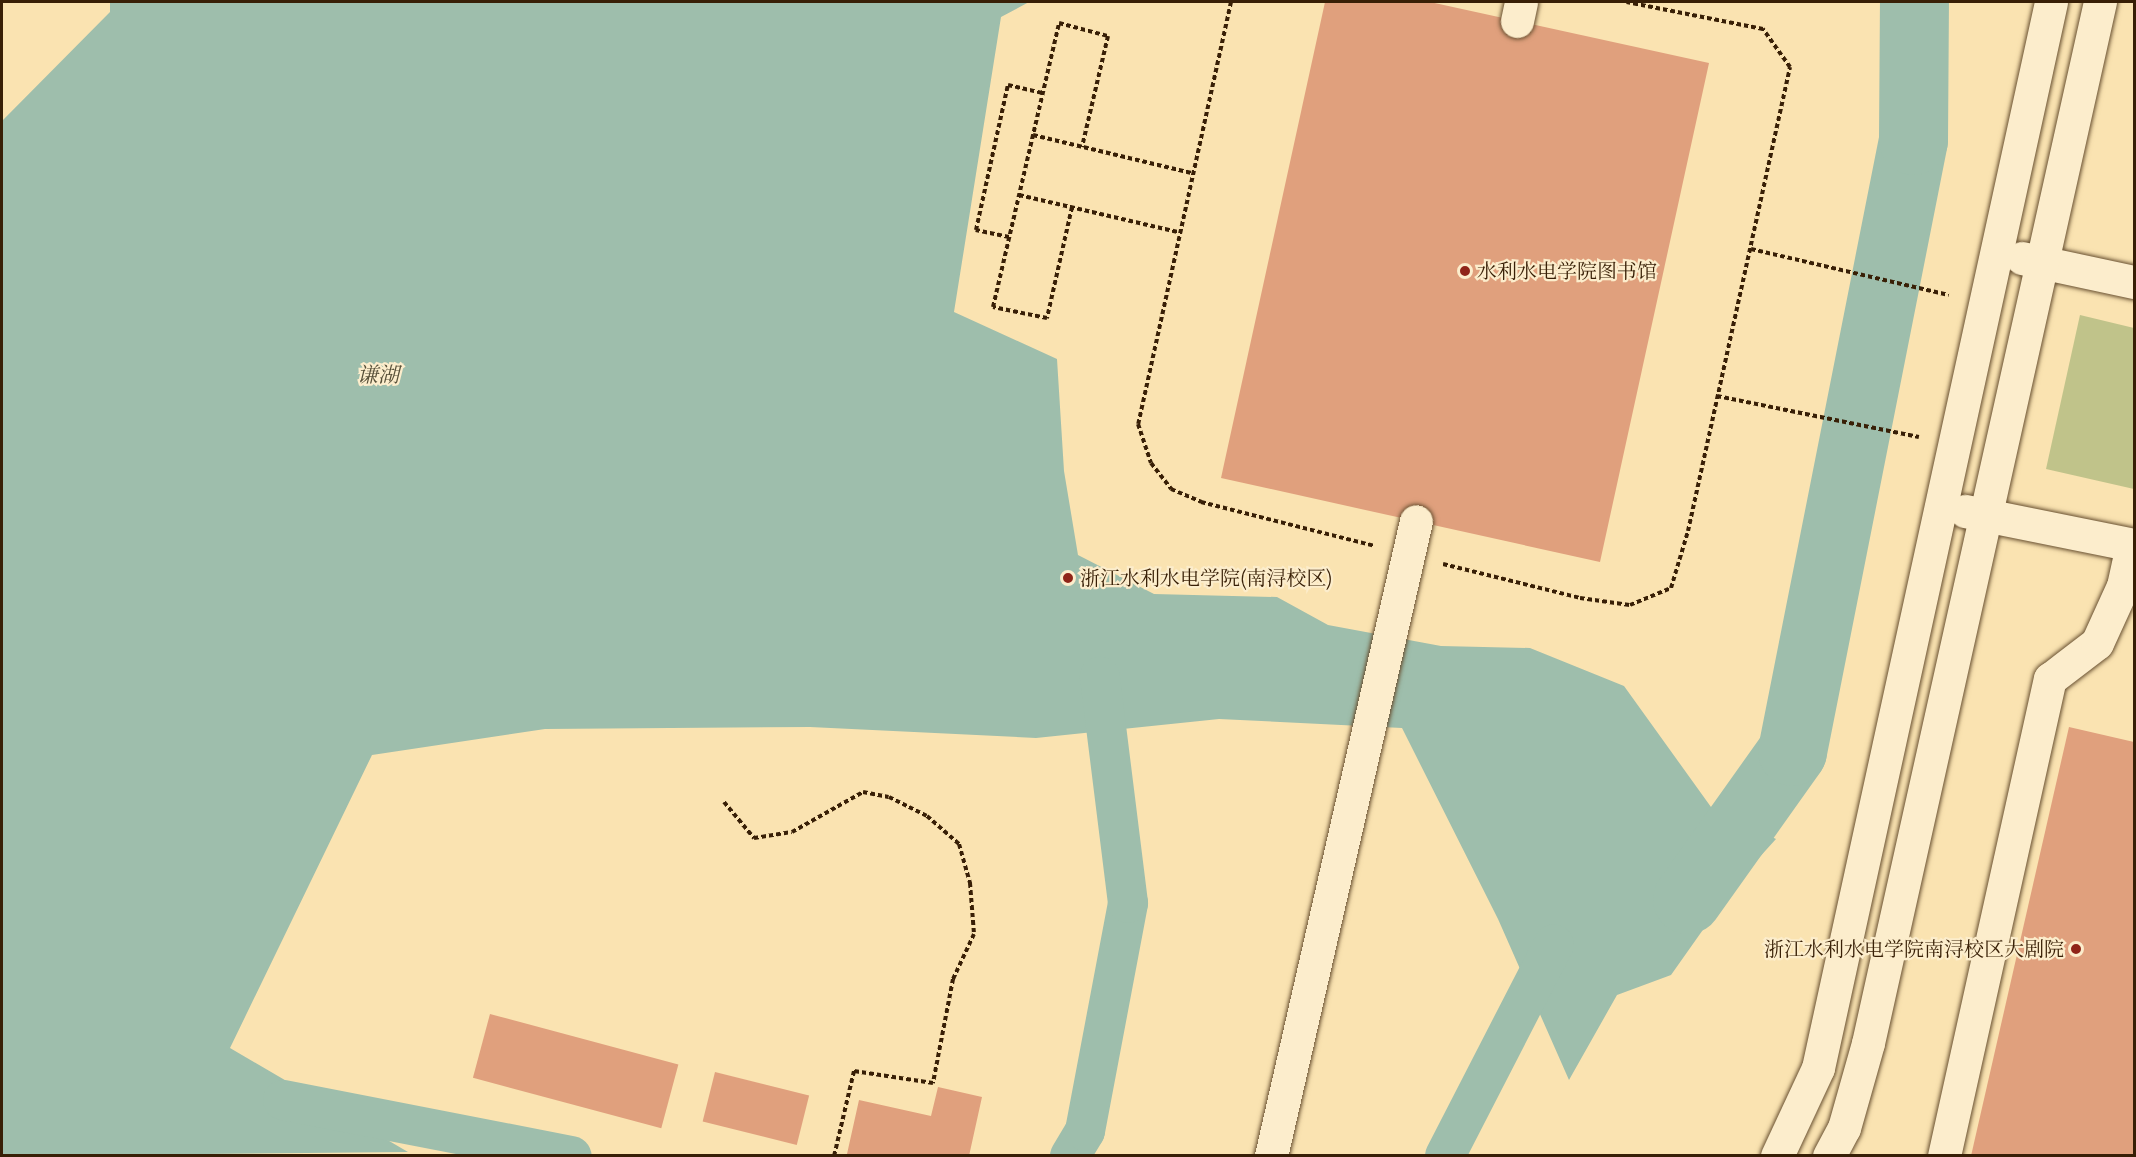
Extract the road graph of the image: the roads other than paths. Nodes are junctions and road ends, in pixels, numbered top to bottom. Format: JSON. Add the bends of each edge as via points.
{"nodes":[{"id":1,"x":2051,"y":2,"type":"edge"},
{"id":2,"x":2100,"y":2,"type":"edge"},
{"id":3,"x":1997,"y":252,"type":"junction"},
{"id":4,"x":2042,"y":262,"type":"junction"},
{"id":5,"x":2134,"y":282,"type":"edge"},
{"id":6,"x":1939,"y":506,"type":"junction"},
{"id":7,"x":1984,"y":515,"type":"junction"},
{"id":8,"x":1416,"y":521,"type":"dead end"},
{"id":9,"x":2133,"y":545,"type":"edge"},
{"id":10,"x":1271,"y":1155,"type":"edge"},
{"id":11,"x":1777,"y":1155,"type":"edge"},
{"id":12,"x":1829,"y":1155,"type":"edge"},
{"id":13,"x":1944,"y":1155,"type":"edge"}],
"edges":[{"from":1,"to":3,"type":"street"},
{"from":2,"to":4,"type":"street"},
{"from":3,"to":4,"type":"street"},
{"from":3,"to":6,"type":"street"},
{"from":4,"to":5,"type":"street"},
{"from":4,"to":7,"type":"street"},
{"from":6,"to":7,"type":"street"},
{"from":6,"to":11,"type":"street","via":[[1818,1068]]},
{"from":7,"to":9,"type":"street"},
{"from":7,"to":12,"type":"street","via":[[1868,1043],[1844,1128]]},
{"from":8,"to":10,"type":"street"},
{"from":9,"to":13,"type":"street","via":[[2123,586],[2102,636],[2050,679]]}]}
